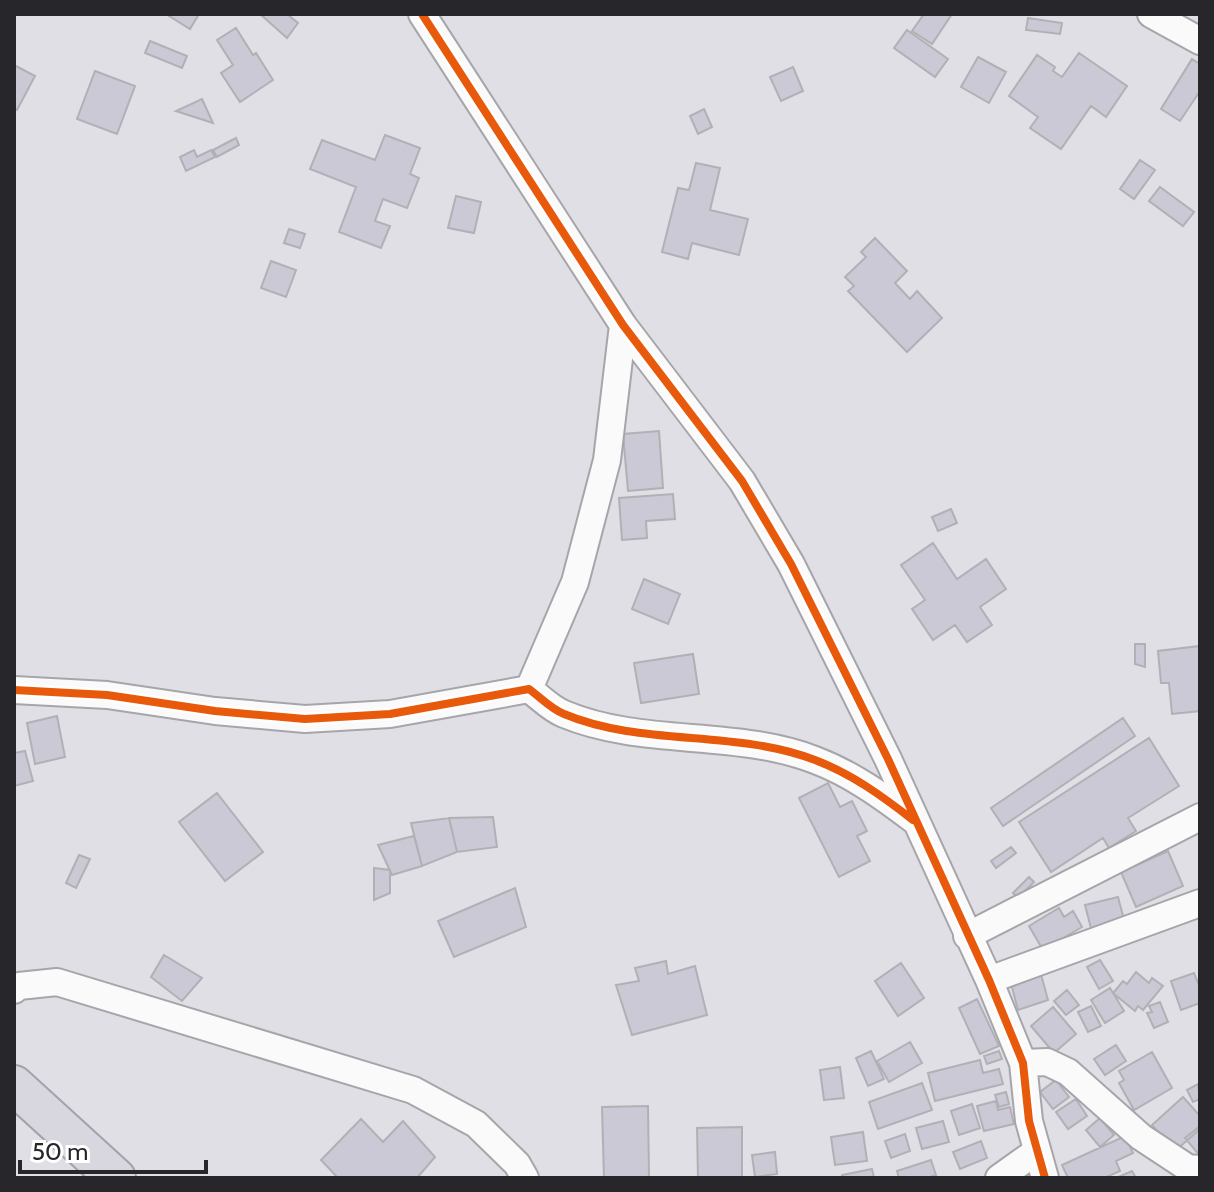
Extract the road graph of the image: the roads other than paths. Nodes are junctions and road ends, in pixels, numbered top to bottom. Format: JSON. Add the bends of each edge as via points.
{"nodes":[{"id":1,"x":422,"y":14,"type":"edge"},
{"id":2,"x":1151,"y":14,"type":"edge"},
{"id":3,"x":1200,"y":41,"type":"edge"},
{"id":4,"x":623,"y":325,"type":"junction"},
{"id":5,"x":529,"y":689,"type":"junction"},
{"id":6,"x":14,"y":690,"type":"edge"},
{"id":7,"x":1200,"y":817,"type":"edge"},
{"id":8,"x":916,"y":822,"type":"junction"},
{"id":9,"x":1200,"y":903,"type":"edge"},
{"id":10,"x":967,"y":936,"type":"junction"},
{"id":11,"x":989,"y":980,"type":"junction"},
{"id":12,"x":14,"y":990,"type":"edge"},
{"id":13,"x":1023,"y":1063,"type":"junction"},
{"id":14,"x":14,"y":1085,"type":"edge"},
{"id":15,"x":1037,"y":1151,"type":"junction"},
{"id":16,"x":1200,"y":1169,"type":"edge"},
{"id":17,"x":116,"y":1178,"type":"edge"},
{"id":18,"x":525,"y":1178,"type":"edge"},
{"id":19,"x":999,"y":1178,"type":"edge"},
{"id":20,"x":1045,"y":1178,"type":"edge"}],
"edges":[{"from":1,"to":4,"type":"street"},
{"from":2,"to":3,"type":"street"},
{"from":4,"to":5,"type":"street","via":[[607,460],[575,582]]},
{"from":4,"to":8,"type":"street","via":[[742,481],[791,564]]},
{"from":5,"to":6,"type":"street","via":[[390,714],[305,719],[107,695]]},
{"from":5,"to":8,"type":"street","via":[[561,713],[616,730],[752,745],[813,759],[863,782]]},
{"from":7,"to":10,"type":"street"},
{"from":8,"to":10,"type":"street"},
{"from":9,"to":11,"type":"street"},
{"from":10,"to":11,"type":"street"},
{"from":11,"to":13,"type":"street"},
{"from":12,"to":18,"type":"street","via":[[57,982],[413,1090],[476,1124]]},
{"from":13,"to":15,"type":"street"},
{"from":13,"to":16,"type":"street","via":[[1047,1062],[1068,1072],[1141,1137],[1188,1168]]},
{"from":14,"to":17,"type":"highway"},
{"from":15,"to":19,"type":"street"},
{"from":15,"to":20,"type":"street"}]}
